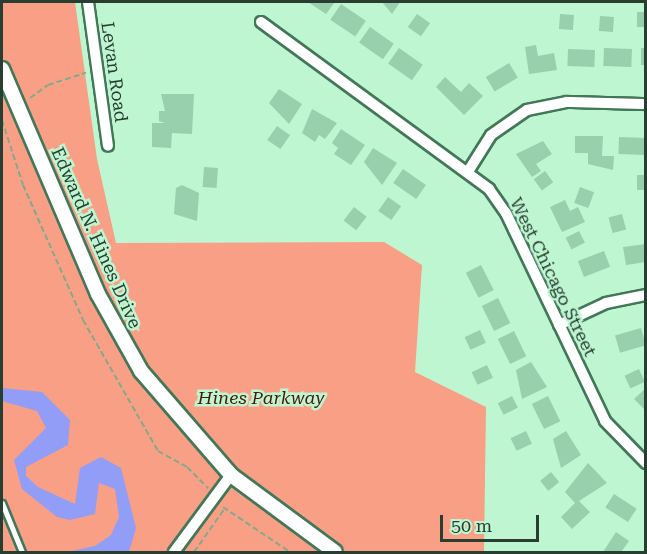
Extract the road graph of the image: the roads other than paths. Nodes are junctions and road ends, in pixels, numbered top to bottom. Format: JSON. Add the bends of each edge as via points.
{"nodes":[{"id":1,"x":88,"y":2,"type":"edge"},
{"id":2,"x":261,"y":22,"type":"dead end"},
{"id":3,"x":2,"y":69,"type":"edge"},
{"id":4,"x":645,"y":104,"type":"edge"},
{"id":5,"x":108,"y":146,"type":"dead end"},
{"id":6,"x":469,"y":170,"type":"junction"},
{"id":7,"x":645,"y":295,"type":"edge"},
{"id":8,"x":559,"y":325,"type":"junction"},
{"id":9,"x":645,"y":463,"type":"edge"},
{"id":10,"x":231,"y":475,"type":"junction"},
{"id":11,"x":2,"y":503,"type":"edge"},
{"id":12,"x":22,"y":552,"type":"edge"},
{"id":13,"x":174,"y":552,"type":"edge"},
{"id":14,"x":335,"y":552,"type":"edge"}],
"edges":[{"from":1,"to":5,"type":"street","name":"Levan Road"},
{"from":2,"to":6,"type":"street","name":"West Chicago Street"},
{"from":3,"to":10,"type":"street","name":"Edward N. Hines Drive","via":[[118,334],[162,400]]},
{"from":4,"to":6,"type":"street","via":[[567,102],[527,110],[490,135]]},
{"from":6,"to":8,"type":"street","name":"West Chicago Street","via":[[506,213]]},
{"from":7,"to":8,"type":"street","via":[[606,303]]},
{"from":8,"to":9,"type":"street","name":"West Chicago Street","via":[[604,421]]},
{"from":10,"to":13,"type":"street"},
{"from":10,"to":14,"type":"street","name":"Edward N. Hines Drive"},
{"from":11,"to":12,"type":"lane"}]}
